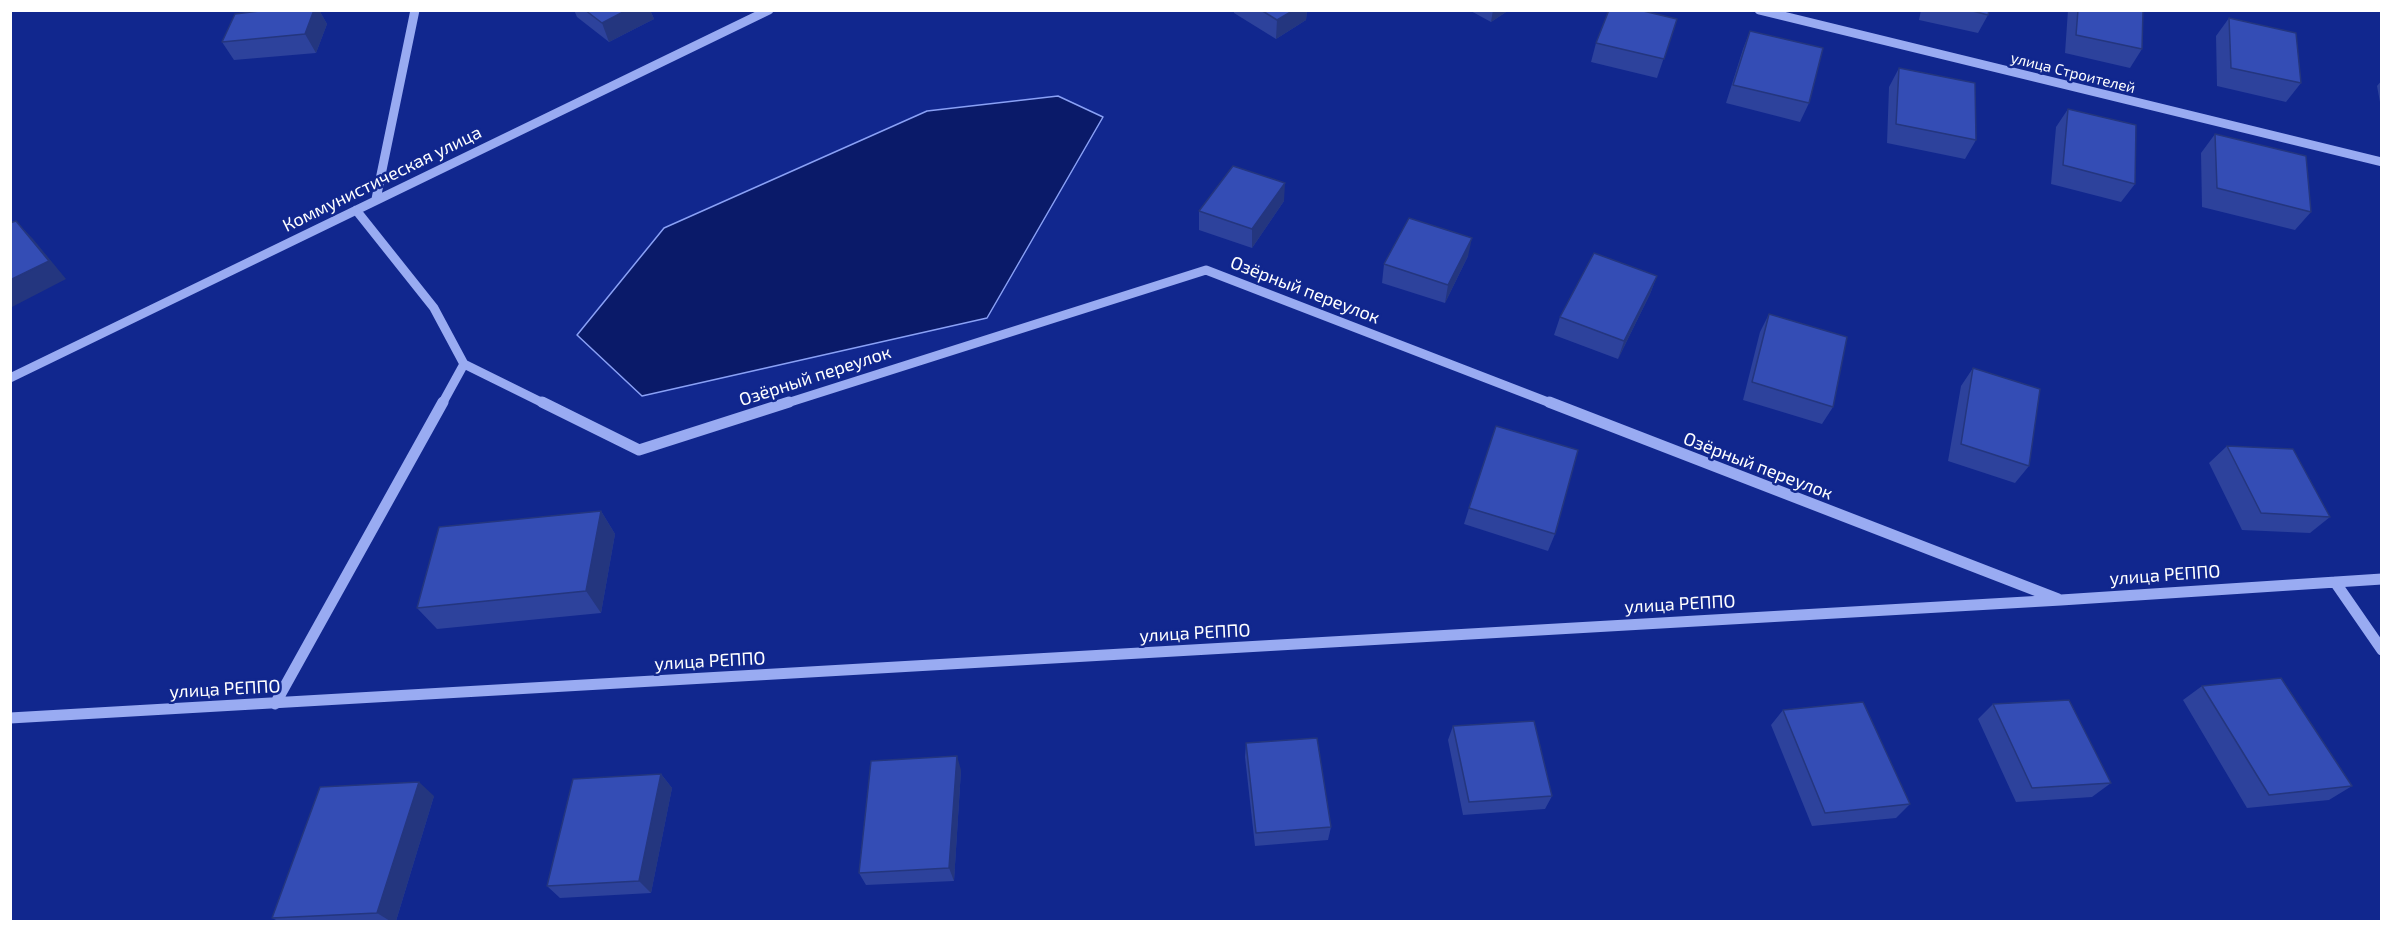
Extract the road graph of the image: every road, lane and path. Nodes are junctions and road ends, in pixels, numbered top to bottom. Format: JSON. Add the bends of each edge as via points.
{"nodes":[{"id":1,"x":415,"y":10,"type":"edge"},
{"id":2,"x":769,"y":10,"type":"edge"},
{"id":3,"x":1759,"y":10,"type":"edge"},
{"id":4,"x":2382,"y":162,"type":"edge"},
{"id":5,"x":376,"y":199,"type":"junction"},
{"id":6,"x":356,"y":210,"type":"junction"},
{"id":7,"x":464,"y":364,"type":"junction"},
{"id":8,"x":10,"y":378,"type":"edge"},
{"id":9,"x":2382,"y":579,"type":"edge"},
{"id":10,"x":2336,"y":582,"type":"junction"},
{"id":11,"x":2061,"y":600,"type":"junction"},
{"id":12,"x":2382,"y":650,"type":"edge"},
{"id":13,"x":275,"y":704,"type":"junction"},
{"id":14,"x":10,"y":718,"type":"edge"}],
"edges":[{"from":1,"to":5,"type":"street"},
{"from":2,"to":5,"type":"street","name":"Коммунистическая улица"},
{"from":3,"to":4,"type":"street","name":"улица Строителей"},
{"from":5,"to":6,"type":"street","name":"Коммунистическая улица"},
{"from":6,"to":7,"type":"street","via":[[434,308]]},
{"from":6,"to":8,"type":"street","name":"Коммунистическая улица"},
{"from":7,"to":11,"type":"street","name":"Озёрный переулок","via":[[639,450],[1206,270]]},
{"from":7,"to":13,"type":"street"},
{"from":9,"to":10,"type":"street","name":"улица РЕППО"},
{"from":10,"to":11,"type":"street","name":"улица РЕППО"},
{"from":10,"to":12,"type":"street"},
{"from":11,"to":13,"type":"street","name":"улица РЕППО"},
{"from":13,"to":14,"type":"street","name":"улица РЕППО"}]}
